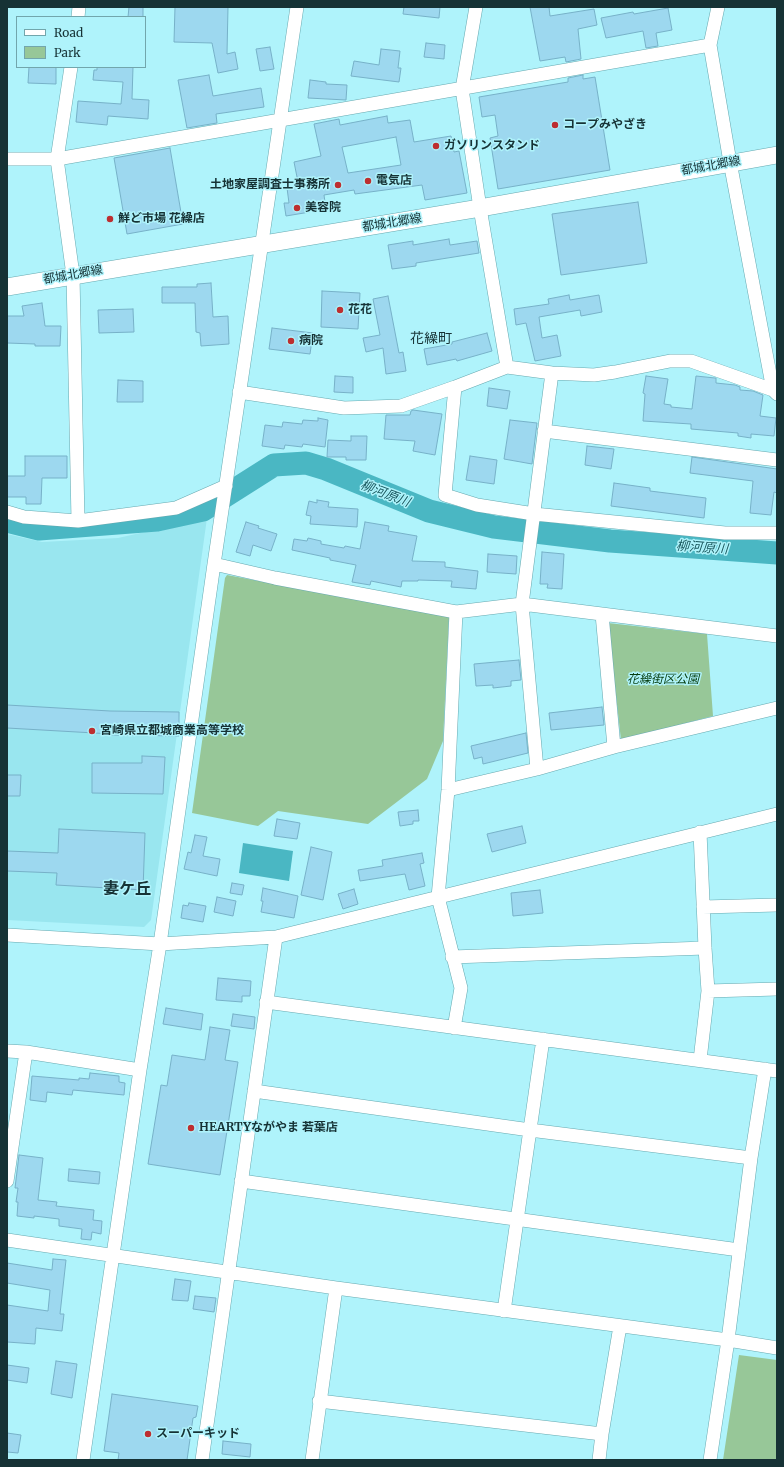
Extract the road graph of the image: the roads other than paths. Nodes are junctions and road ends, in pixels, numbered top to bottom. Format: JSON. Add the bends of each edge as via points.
{"nodes":[{"id":1,"x":297,"y":7,"type":"edge"},
{"id":2,"x":476,"y":7,"type":"edge"},
{"id":3,"x":718,"y":7,"type":"edge"},
{"id":4,"x":710,"y":45,"type":"junction"},
{"id":5,"x":70,"y":68,"type":"edge"},
{"id":6,"x":462,"y":89,"type":"junction"},
{"id":7,"x":280,"y":120,"type":"junction"},
{"id":8,"x":777,"y":155,"type":"edge"},
{"id":9,"x":7,"y":159,"type":"edge"},
{"id":10,"x":57,"y":159,"type":"junction"},
{"id":11,"x":730,"y":162,"type":"junction"},
{"id":12,"x":480,"y":208,"type":"junction"},
{"id":13,"x":262,"y":245,"type":"junction"},
{"id":14,"x":73,"y":275,"type":"junction"},
{"id":15,"x":7,"y":287,"type":"edge"},
{"id":16,"x":507,"y":367,"type":"junction"},
{"id":17,"x":552,"y":373,"type":"junction"},
{"id":18,"x":455,"y":387,"type":"junction"},
{"id":19,"x":239,"y":392,"type":"junction"},
{"id":20,"x":775,"y":392,"type":"edge"},
{"id":21,"x":544,"y":431,"type":"junction"},
{"id":22,"x":777,"y":460,"type":"edge"},
{"id":23,"x":226,"y":486,"type":"junction"},
{"id":24,"x":7,"y":512,"type":"edge"},
{"id":25,"x":533,"y":517,"type":"junction"},
{"id":26,"x":78,"y":521,"type":"junction"},
{"id":27,"x":777,"y":533,"type":"edge"},
{"id":28,"x":214,"y":564,"type":"junction"},
{"id":29,"x":522,"y":604,"type":"junction"},
{"id":30,"x":456,"y":612,"type":"junction"},
{"id":31,"x":602,"y":614,"type":"junction"},
{"id":32,"x":777,"y":636,"type":"edge"},
{"id":33,"x":777,"y":708,"type":"edge"},
{"id":34,"x":614,"y":748,"type":"junction"},
{"id":35,"x":537,"y":769,"type":"junction"},
{"id":36,"x":448,"y":790,"type":"junction"},
{"id":37,"x":777,"y":814,"type":"edge"},
{"id":38,"x":700,"y":832,"type":"junction"},
{"id":39,"x":438,"y":897,"type":"junction"},
{"id":40,"x":777,"y":905,"type":"edge"},
{"id":41,"x":703,"y":907,"type":"junction"},
{"id":42,"x":7,"y":935,"type":"edge"},
{"id":43,"x":276,"y":937,"type":"junction"},
{"id":44,"x":160,"y":944,"type":"junction"},
{"id":45,"x":705,"y":948,"type":"junction"},
{"id":46,"x":452,"y":956,"type":"junction"},
{"id":47,"x":777,"y":989,"type":"edge"},
{"id":48,"x":708,"y":991,"type":"junction"},
{"id":49,"x":266,"y":1002,"type":"junction"},
{"id":50,"x":454,"y":1028,"type":"junction"},
{"id":51,"x":543,"y":1039,"type":"junction"},
{"id":52,"x":7,"y":1051,"type":"edge"},
{"id":53,"x":26,"y":1052,"type":"junction"},
{"id":54,"x":700,"y":1060,"type":"junction"},
{"id":55,"x":140,"y":1070,"type":"junction"},
{"id":56,"x":771,"y":1070,"type":"edge"},
{"id":57,"x":254,"y":1092,"type":"junction"},
{"id":58,"x":530,"y":1130,"type":"junction"},
{"id":59,"x":10,"y":1143,"type":"edge"},
{"id":60,"x":751,"y":1158,"type":"junction"},
{"id":61,"x":7,"y":1181,"type":"edge"},
{"id":62,"x":241,"y":1181,"type":"junction"},
{"id":63,"x":518,"y":1218,"type":"junction"},
{"id":64,"x":7,"y":1240,"type":"edge"},
{"id":65,"x":739,"y":1250,"type":"junction"},
{"id":66,"x":114,"y":1256,"type":"junction"},
{"id":67,"x":228,"y":1272,"type":"junction"},
{"id":68,"x":336,"y":1288,"type":"junction"},
{"id":69,"x":504,"y":1311,"type":"junction"},
{"id":70,"x":620,"y":1326,"type":"junction"},
{"id":71,"x":728,"y":1340,"type":"junction"},
{"id":72,"x":777,"y":1348,"type":"edge"},
{"id":73,"x":320,"y":1401,"type":"junction"},
{"id":74,"x":602,"y":1434,"type":"junction"},
{"id":75,"x":83,"y":1460,"type":"edge"},
{"id":76,"x":202,"y":1460,"type":"edge"},
{"id":77,"x":312,"y":1460,"type":"edge"},
{"id":78,"x":599,"y":1460,"type":"edge"},
{"id":79,"x":710,"y":1460,"type":"edge"}],
"edges":[{"from":1,"to":7,"type":"street"},
{"from":2,"to":6,"type":"street"},
{"from":3,"to":4,"type":"street"},
{"from":4,"to":6,"type":"street"},
{"from":4,"to":11,"type":"street"},
{"from":5,"to":10,"type":"street"},
{"from":6,"to":7,"type":"street"},
{"from":6,"to":12,"type":"street"},
{"from":7,"to":10,"type":"street"},
{"from":7,"to":13,"type":"street"},
{"from":8,"to":11,"type":"main road","name":"都城北郷線"},
{"from":9,"to":10,"type":"street"},
{"from":10,"to":14,"type":"street"},
{"from":11,"to":12,"type":"main road","name":"都城北郷線"},
{"from":11,"to":20,"type":"street"},
{"from":12,"to":13,"type":"main road","name":"都城北郷線"},
{"from":12,"to":16,"type":"street"},
{"from":13,"to":14,"type":"main road","name":"都城北郷線"},
{"from":13,"to":19,"type":"street"},
{"from":14,"to":15,"type":"main road","name":"都城北郷線"},
{"from":14,"to":26,"type":"street"},
{"from":16,"to":17,"type":"street"},
{"from":16,"to":18,"type":"street"},
{"from":17,"to":20,"type":"street","via":[[594,375],[670,361],[691,361]]},
{"from":17,"to":21,"type":"street"},
{"from":18,"to":19,"type":"street","via":[[401,406],[344,408]]},
{"from":18,"to":25,"type":"street","via":[[445,495]]},
{"from":19,"to":23,"type":"street"},
{"from":21,"to":22,"type":"street"},
{"from":21,"to":25,"type":"street"},
{"from":23,"to":26,"type":"street","via":[[176,508]]},
{"from":23,"to":28,"type":"street"},
{"from":24,"to":26,"type":"street","via":[[24,517]]},
{"from":25,"to":27,"type":"street","via":[[725,533]]},
{"from":25,"to":29,"type":"street"},
{"from":28,"to":30,"type":"street"},
{"from":28,"to":44,"type":"street"},
{"from":29,"to":30,"type":"street"},
{"from":29,"to":31,"type":"street"},
{"from":29,"to":35,"type":"street"},
{"from":30,"to":36,"type":"street"},
{"from":31,"to":32,"type":"street"},
{"from":31,"to":34,"type":"street"},
{"from":33,"to":34,"type":"street"},
{"from":34,"to":35,"type":"street"},
{"from":35,"to":36,"type":"street"},
{"from":36,"to":39,"type":"street"},
{"from":37,"to":38,"type":"street"},
{"from":38,"to":39,"type":"street"},
{"from":38,"to":41,"type":"street"},
{"from":39,"to":43,"type":"street"},
{"from":39,"to":46,"type":"street"},
{"from":40,"to":41,"type":"street"},
{"from":41,"to":45,"type":"street"},
{"from":42,"to":44,"type":"street"},
{"from":43,"to":44,"type":"street"},
{"from":43,"to":49,"type":"street"},
{"from":44,"to":55,"type":"street"},
{"from":45,"to":46,"type":"street"},
{"from":45,"to":48,"type":"street"},
{"from":46,"to":50,"type":"street","via":[[461,988]]},
{"from":47,"to":48,"type":"street"},
{"from":48,"to":54,"type":"street"},
{"from":49,"to":50,"type":"street"},
{"from":49,"to":57,"type":"street"},
{"from":50,"to":51,"type":"street"},
{"from":51,"to":54,"type":"street"},
{"from":51,"to":58,"type":"street"},
{"from":52,"to":53,"type":"street"},
{"from":53,"to":55,"type":"street"},
{"from":53,"to":59,"type":"street"},
{"from":54,"to":56,"type":"street"},
{"from":55,"to":66,"type":"street"},
{"from":56,"to":60,"type":"street"},
{"from":57,"to":58,"type":"street"},
{"from":57,"to":62,"type":"street"},
{"from":58,"to":60,"type":"street"},
{"from":58,"to":63,"type":"street"},
{"from":59,"to":61,"type":"street"},
{"from":60,"to":65,"type":"street"},
{"from":62,"to":63,"type":"street"},
{"from":62,"to":67,"type":"street"},
{"from":63,"to":65,"type":"street"},
{"from":63,"to":69,"type":"street"},
{"from":64,"to":66,"type":"street"},
{"from":65,"to":71,"type":"street"},
{"from":66,"to":67,"type":"street"},
{"from":66,"to":75,"type":"street"},
{"from":67,"to":68,"type":"street"},
{"from":67,"to":76,"type":"street"},
{"from":68,"to":69,"type":"street"},
{"from":68,"to":73,"type":"street"},
{"from":69,"to":70,"type":"street"},
{"from":70,"to":71,"type":"street"},
{"from":70,"to":74,"type":"street"},
{"from":71,"to":72,"type":"street"},
{"from":71,"to":79,"type":"street"},
{"from":73,"to":74,"type":"street"},
{"from":73,"to":77,"type":"street"},
{"from":74,"to":78,"type":"street"}]}
